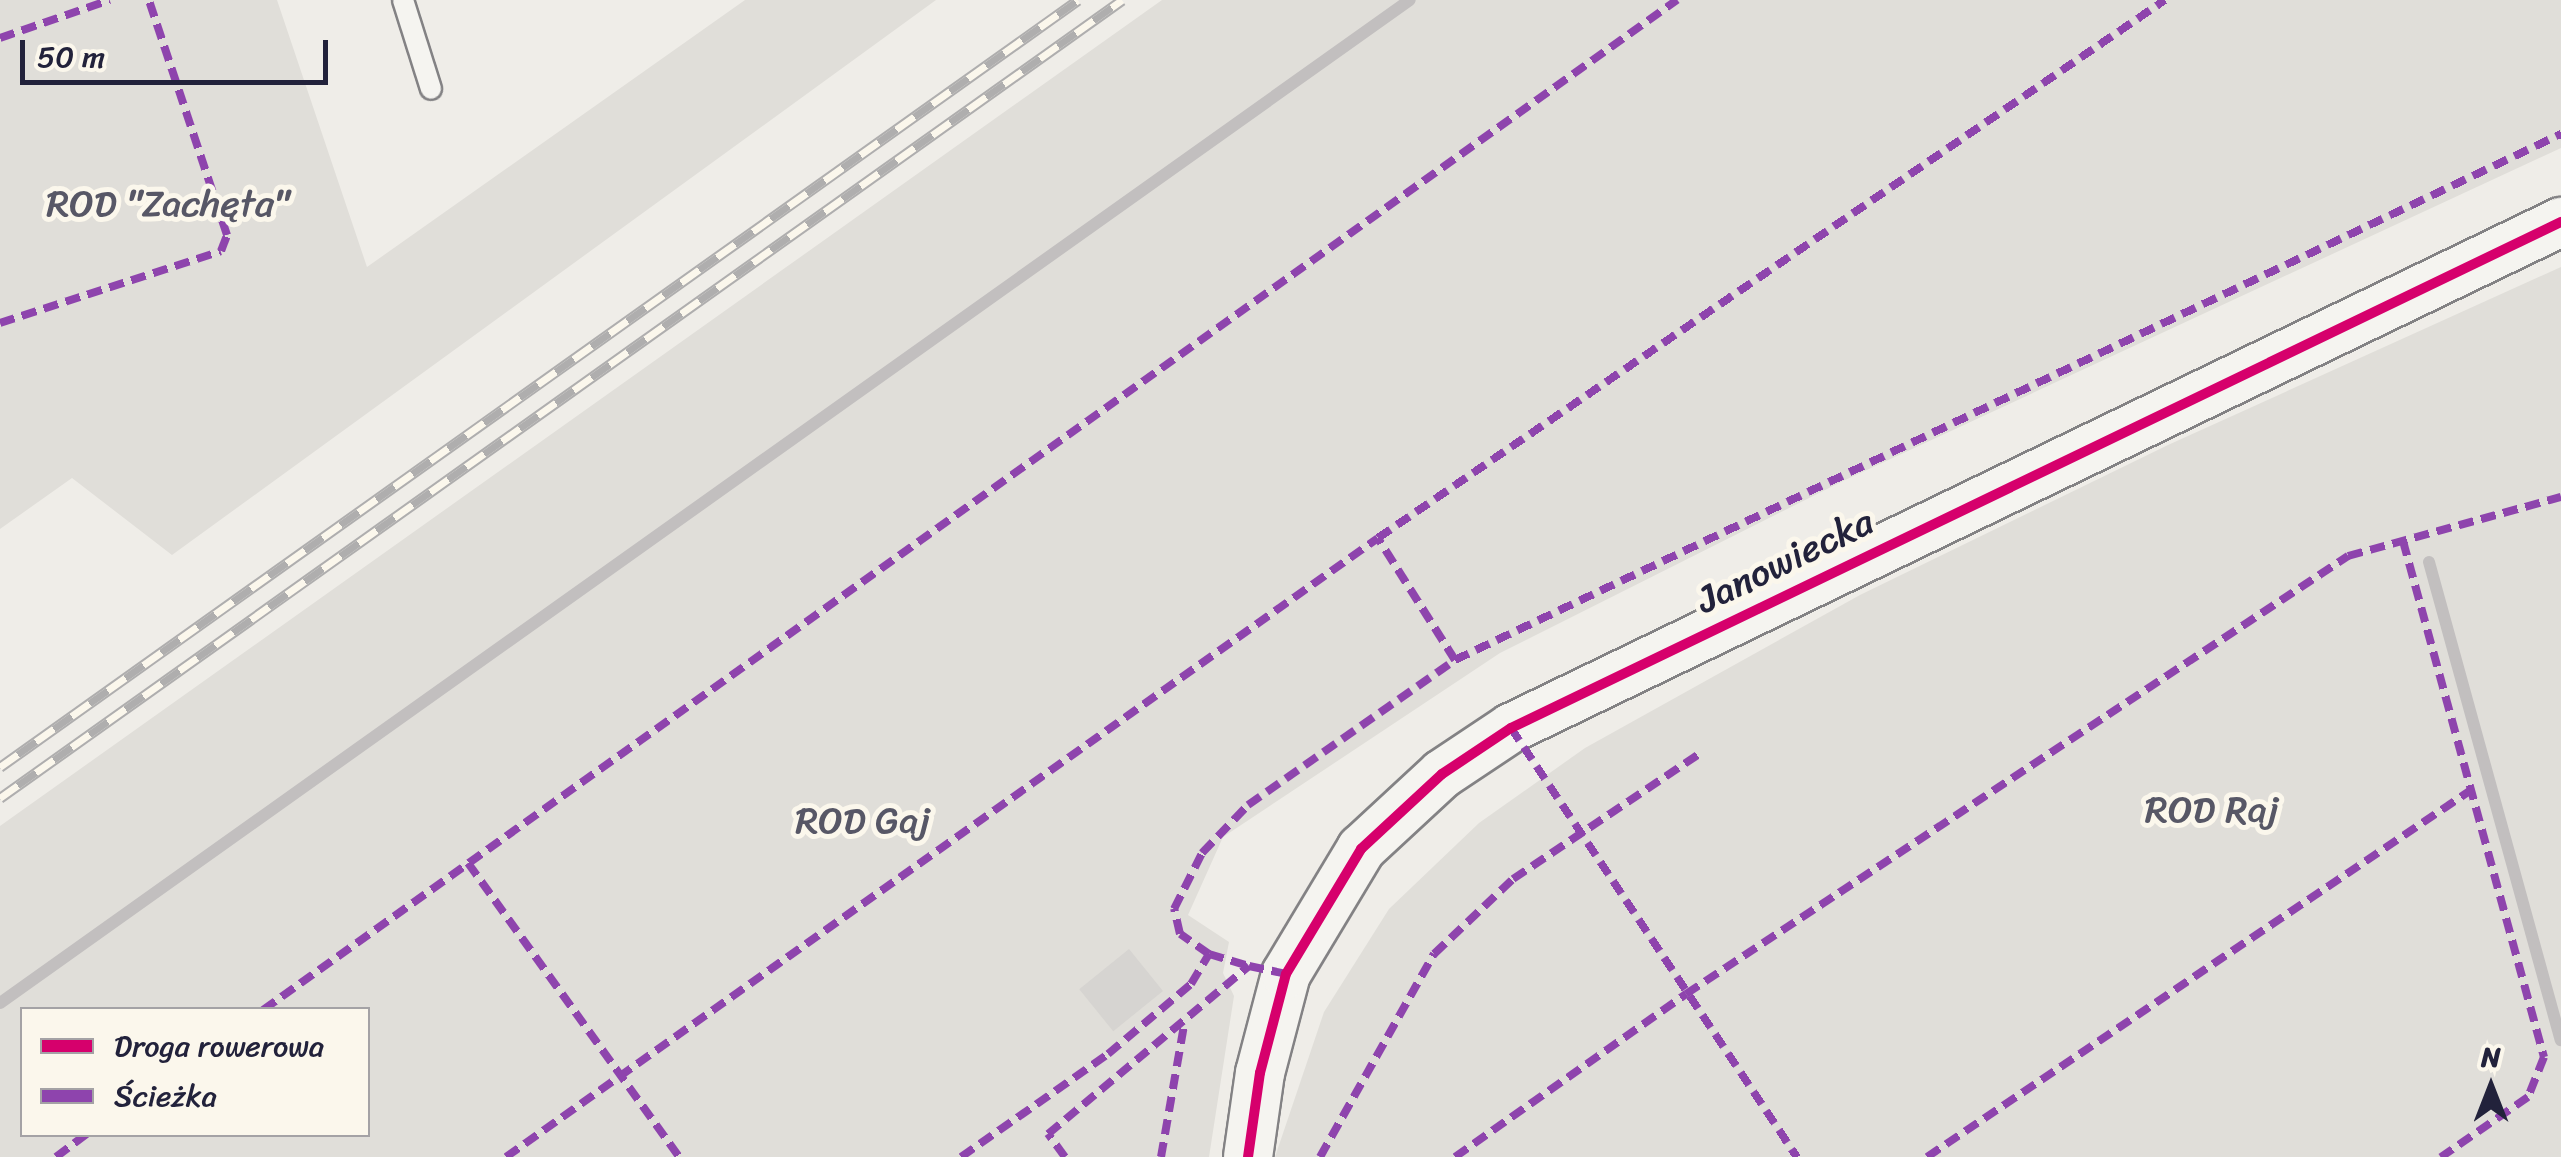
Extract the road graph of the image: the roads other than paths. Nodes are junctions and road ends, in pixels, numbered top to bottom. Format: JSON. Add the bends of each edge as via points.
{"nodes":[{"id":1,"x":402,"y":0,"type":"edge"},
{"id":2,"x":431,"y":89,"type":"dead end"},
{"id":3,"x":2561,"y":222,"type":"edge"},
{"id":4,"x":1248,"y":1157,"type":"edge"}],
"edges":[{"from":1,"to":2,"type":"lane"},
{"from":3,"to":4,"type":"street","name":"Janowiecka","via":[[1511,728],[1442,774],[1361,848],[1286,974],[1260,1073]]}]}
